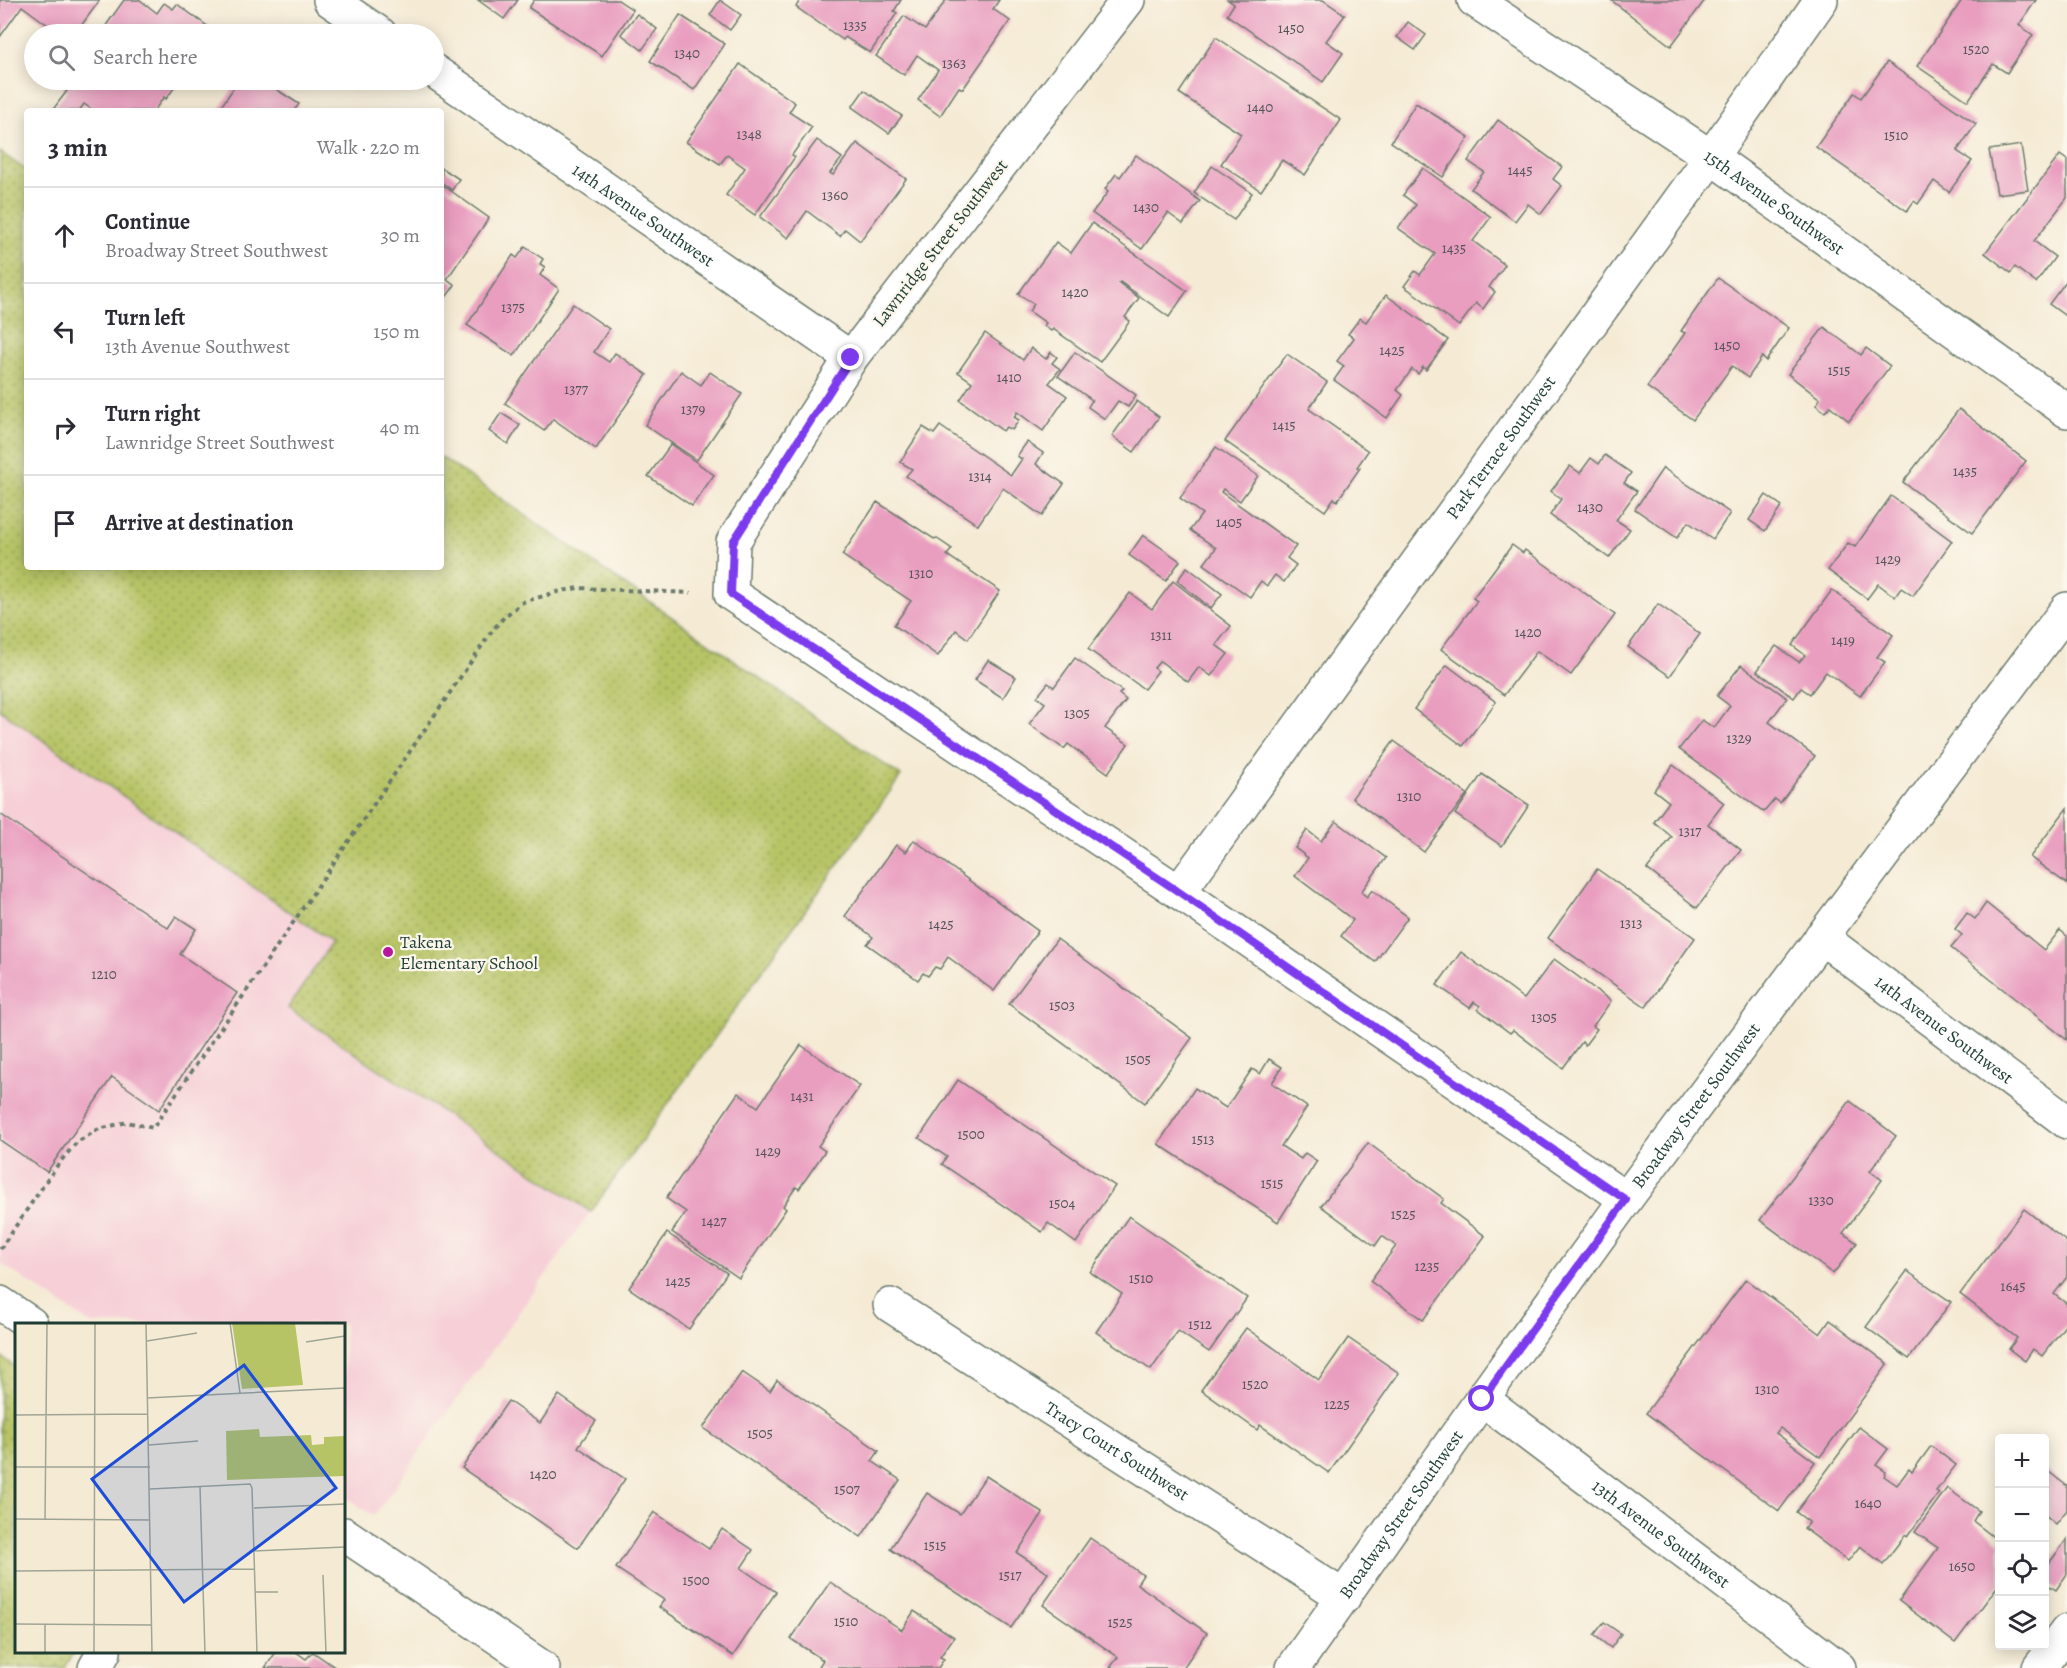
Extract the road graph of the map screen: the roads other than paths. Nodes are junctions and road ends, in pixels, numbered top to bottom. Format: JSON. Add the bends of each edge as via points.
{"nodes":[{"id":1,"x":330,"y":0,"type":"edge"},
{"id":2,"x":1128,"y":0,"type":"edge"},
{"id":3,"x":1474,"y":0,"type":"edge"},
{"id":4,"x":1821,"y":0,"type":"edge"},
{"id":5,"x":365,"y":24,"type":"edge"},
{"id":6,"x":444,"y":78,"type":"edge"},
{"id":7,"x":1711,"y":157,"type":"junction"},
{"id":8,"x":851,"y":358,"type":"junction"},
{"id":9,"x":2067,"y":411,"type":"edge"},
{"id":10,"x":2067,"y":609,"type":"edge"},
{"id":11,"x":1179,"y":892,"type":"junction"},
{"id":12,"x":1821,"y":937,"type":"junction"},
{"id":13,"x":2067,"y":1122,"type":"edge"},
{"id":14,"x":1626,"y":1200,"type":"junction"},
{"id":15,"x":0,"y":1303,"type":"edge"},
{"id":16,"x":890,"y":1305,"type":"dead end"},
{"id":17,"x":30,"y":1323,"type":"edge"},
{"id":18,"x":1482,"y":1399,"type":"junction"},
{"id":19,"x":345,"y":1535,"type":"edge"},
{"id":20,"x":1344,"y":1597,"type":"junction"},
{"id":21,"x":2067,"y":1630,"type":"edge"},
{"id":22,"x":103,"y":1653,"type":"edge"},
{"id":23,"x":95,"y":1668,"type":"edge"},
{"id":24,"x":543,"y":1668,"type":"edge"},
{"id":25,"x":1293,"y":1668,"type":"edge"},
{"id":26,"x":1839,"y":1668,"type":"edge"},
{"id":27,"x":2039,"y":1668,"type":"edge"}],
"edges":[{"from":1,"to":5,"type":"street"},
{"from":2,"to":8,"type":"street","name":"Lawnridge Street Southwest"},
{"from":3,"to":7,"type":"street","name":"15th Avenue Southwest"},
{"from":4,"to":7,"type":"street","name":"Park Terrace Southwest"},
{"from":6,"to":8,"type":"street","name":"14th Avenue Southwest"},
{"from":7,"to":9,"type":"street","name":"15th Avenue Southwest"},
{"from":7,"to":11,"type":"street","name":"Park Terrace Southwest"},
{"from":8,"to":11,"type":"street","name":"Lawnridge Street Southwest","via":[[733,542],[731,594]]},
{"from":10,"to":12,"type":"street","name":"Broadway Street Southwest"},
{"from":11,"to":14,"type":"street"},
{"from":12,"to":13,"type":"street","name":"14th Avenue Southwest"},
{"from":12,"to":14,"type":"street","name":"Broadway Street Southwest"},
{"from":14,"to":18,"type":"street","name":"Broadway Street Southwest"},
{"from":15,"to":17,"type":"street"},
{"from":16,"to":20,"type":"street","name":"Tracy Court Southwest"},
{"from":18,"to":20,"type":"street","name":"Broadway Street Southwest"},
{"from":18,"to":26,"type":"street","name":"13th Avenue Southwest"},
{"from":19,"to":24,"type":"street"},
{"from":20,"to":25,"type":"street","name":"Broadway Street Southwest"},
{"from":21,"to":27,"type":"street"},
{"from":22,"to":23,"type":"street"}]}
